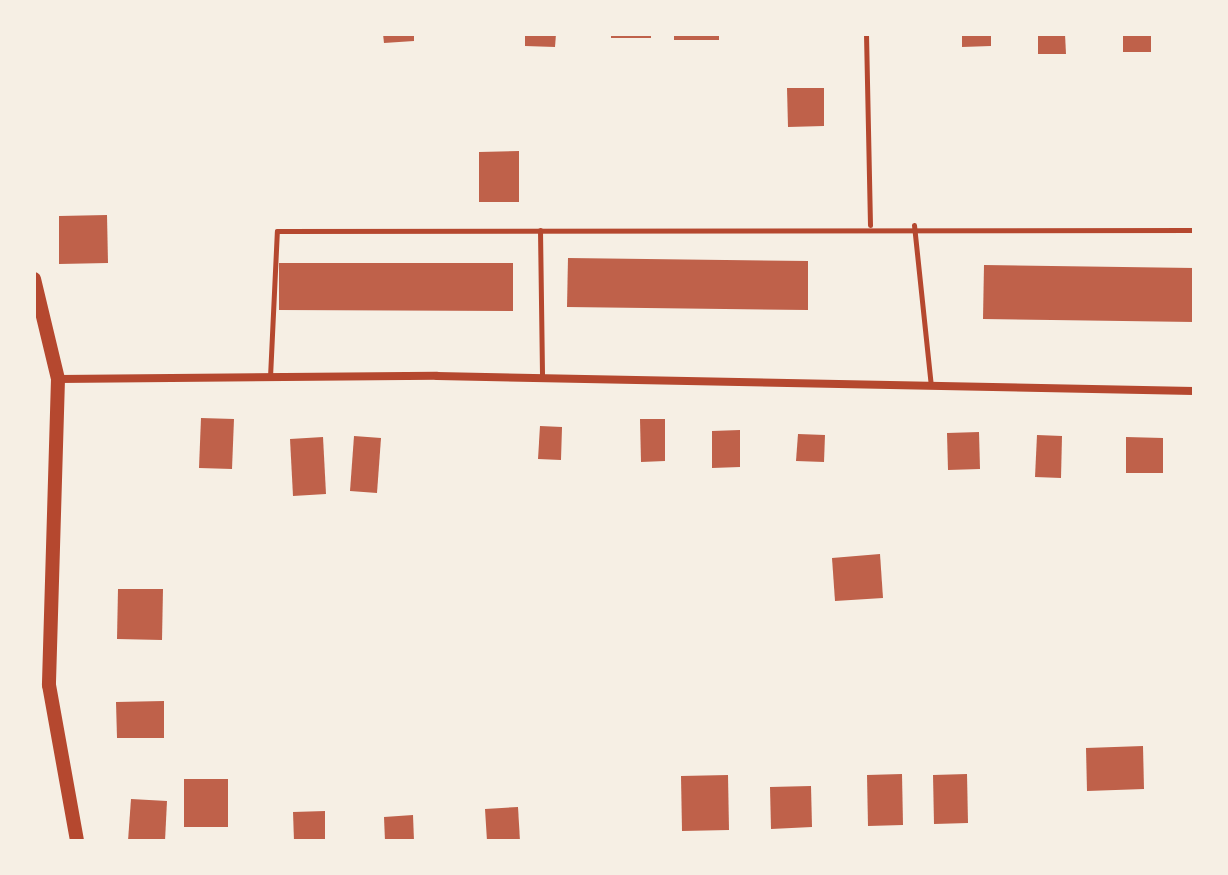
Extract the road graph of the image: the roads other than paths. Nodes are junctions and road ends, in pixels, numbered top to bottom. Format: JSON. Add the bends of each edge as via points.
{"nodes":[{"id":1,"x":866,"y":34,"type":"edge"},
{"id":2,"x":870,"y":225,"type":"junction"},
{"id":3,"x":914,"y":225,"type":"junction"},
{"id":4,"x":540,"y":230,"type":"junction"},
{"id":5,"x":1194,"y":230,"type":"edge"},
{"id":6,"x":34,"y":279,"type":"edge"},
{"id":7,"x":270,"y":377,"type":"junction"},
{"id":8,"x":542,"y":378,"type":"junction"},
{"id":9,"x":58,"y":379,"type":"junction"},
{"id":10,"x":931,"y":386,"type":"junction"},
{"id":11,"x":1194,"y":391,"type":"edge"},
{"id":12,"x":77,"y":841,"type":"edge"}],
"edges":[{"from":1,"to":2,"type":"lane"},
{"from":2,"to":3,"type":"lane"},
{"from":2,"to":4,"type":"lane"},
{"from":3,"to":5,"type":"lane"},
{"from":3,"to":10,"type":"lane"},
{"from":4,"to":7,"type":"lane","via":[[277,231]]},
{"from":4,"to":8,"type":"lane"},
{"from":6,"to":9,"type":"street"},
{"from":7,"to":8,"type":"street"},
{"from":7,"to":9,"type":"street"},
{"from":8,"to":10,"type":"street"},
{"from":9,"to":12,"type":"street","via":[[49,685]]},
{"from":10,"to":11,"type":"street"}]}
